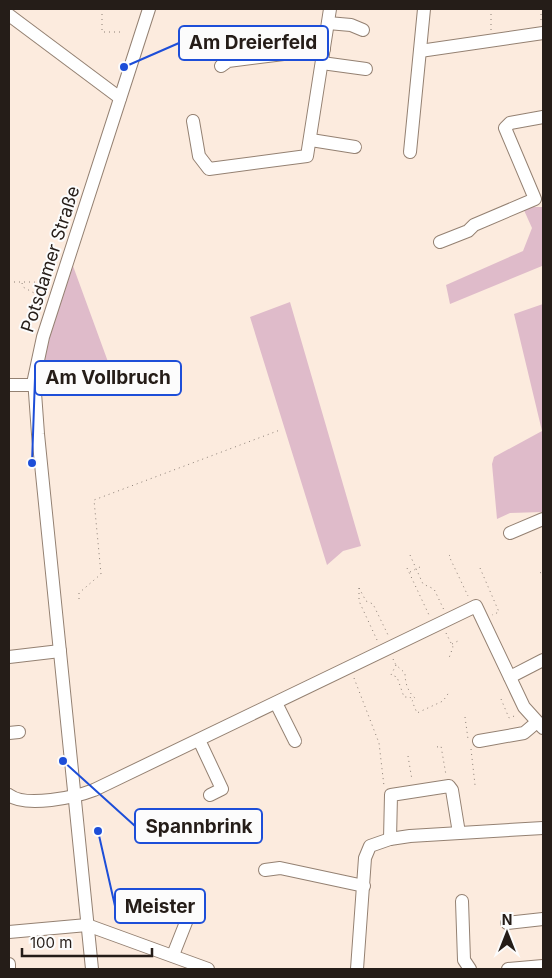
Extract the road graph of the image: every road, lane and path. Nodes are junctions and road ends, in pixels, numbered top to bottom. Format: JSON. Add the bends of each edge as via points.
{"nodes":[{"id":1,"x":102,"y":9,"type":"edge"},
{"id":2,"x":149,"y":9,"type":"edge"},
{"id":3,"x":330,"y":9,"type":"edge"},
{"id":4,"x":424,"y":9,"type":"edge"},
{"id":5,"x":491,"y":9,"type":"edge"},
{"id":6,"x":540,"y":9,"type":"edge"},
{"id":7,"x":10,"y":19,"type":"edge"},
{"id":8,"x":328,"y":23,"type":"junction"},
{"id":9,"x":363,"y":30,"type":"dead end"},
{"id":10,"x":120,"y":32,"type":"dead end"},
{"id":11,"x":542,"y":33,"type":"edge"},
{"id":12,"x":491,"y":41,"type":"junction"},
{"id":13,"x":324,"y":49,"type":"junction"},
{"id":14,"x":420,"y":51,"type":"junction"},
{"id":15,"x":322,"y":63,"type":"junction"},
{"id":16,"x":221,"y":66,"type":"dead end"},
{"id":17,"x":366,"y":69,"type":"dead end"},
{"id":18,"x":120,"y":98,"type":"junction"},
{"id":19,"x":543,"y":118,"type":"edge"},
{"id":20,"x":194,"y":120,"type":"dead end"},
{"id":21,"x":311,"y":140,"type":"junction"},
{"id":22,"x":355,"y":147,"type":"dead end"},
{"id":23,"x":410,"y":152,"type":"dead end"},
{"id":24,"x":539,"y":202,"type":"edge"},
{"id":25,"x":440,"y":242,"type":"dead end"},
{"id":26,"x":9,"y":282,"type":"edge"},
{"id":27,"x":21,"y":282,"type":"junction"},
{"id":28,"x":58,"y":290,"type":"junction"},
{"id":29,"x":34,"y":293,"type":"dead end"},
{"id":30,"x":9,"y":385,"type":"edge"},
{"id":31,"x":34,"y":386,"type":"junction"},
{"id":32,"x":280,"y":430,"type":"dead end"},
{"id":33,"x":543,"y":519,"type":"edge"},
{"id":34,"x":510,"y":533,"type":"dead end"},
{"id":35,"x":410,"y":554,"type":"dead end"},
{"id":36,"x":450,"y":555,"type":"dead end"},
{"id":37,"x":420,"y":567,"type":"dead end"},
{"id":38,"x":408,"y":568,"type":"dead end"},
{"id":39,"x":480,"y":568,"type":"dead end"},
{"id":40,"x":416,"y":569,"type":"junction"},
{"id":41,"x":409,"y":572,"type":"junction"},
{"id":42,"x":543,"y":572,"type":"edge"},
{"id":43,"x":540,"y":573,"type":"dead end"},
{"id":44,"x":79,"y":600,"type":"dead end"},
{"id":45,"x":473,"y":607,"type":"junction"},
{"id":46,"x":482,"y":620,"type":"junction"},
{"id":47,"x":441,"y":623,"type":"junction"},
{"id":48,"x":458,"y":641,"type":"dead end"},
{"id":49,"x":452,"y":644,"type":"junction"},
{"id":50,"x":388,"y":649,"type":"junction"},
{"id":51,"x":60,"y":651,"type":"junction"},
{"id":52,"x":9,"y":657,"type":"edge"},
{"id":53,"x":449,"y":658,"type":"dead end"},
{"id":54,"x":543,"y":660,"type":"edge"},
{"id":55,"x":396,"y":665,"type":"junction"},
{"id":56,"x":350,"y":668,"type":"junction"},
{"id":57,"x":510,"y":677,"type":"junction"},
{"id":58,"x":450,"y":691,"type":"dead end"},
{"id":59,"x":501,"y":699,"type":"dead end"},
{"id":60,"x":412,"y":701,"type":"junction"},
{"id":61,"x":276,"y":703,"type":"junction"},
{"id":62,"x":527,"y":710,"type":"junction"},
{"id":63,"x":465,"y":717,"type":"dead end"},
{"id":64,"x":540,"y":725,"type":"edge"},
{"id":65,"x":199,"y":740,"type":"junction"},
{"id":66,"x":295,"y":741,"type":"dead end"},
{"id":67,"x":475,"y":743,"type":"junction"},
{"id":68,"x":437,"y":747,"type":"dead end"},
{"id":69,"x":408,"y":756,"type":"dead end"},
{"id":70,"x":476,"y":785,"type":"dead end"},
{"id":71,"x":449,"y":786,"type":"junction"},
{"id":72,"x":413,"y":791,"type":"junction"},
{"id":73,"x":210,"y":795,"type":"dead end"},
{"id":74,"x":9,"y":796,"type":"edge"},
{"id":75,"x":75,"y":796,"type":"junction"},
{"id":76,"x":390,"y":797,"type":"junction"},
{"id":77,"x":543,"y":828,"type":"edge"},
{"id":78,"x":458,"y":833,"type":"junction"},
{"id":79,"x":390,"y":838,"type":"junction"},
{"id":80,"x":265,"y":870,"type":"dead end"},
{"id":81,"x":364,"y":886,"type":"junction"},
{"id":82,"x":196,"y":898,"type":"dead end"},
{"id":83,"x":462,"y":901,"type":"dead end"},
{"id":84,"x":543,"y":919,"type":"edge"},
{"id":85,"x":507,"y":924,"type":"dead end"},
{"id":86,"x":87,"y":925,"type":"junction"},
{"id":87,"x":9,"y":932,"type":"edge"},
{"id":88,"x":173,"y":955,"type":"junction"},
{"id":89,"x":9,"y":964,"type":"edge"},
{"id":90,"x":543,"y":966,"type":"edge"},
{"id":91,"x":9,"y":969,"type":"edge"},
{"id":92,"x":92,"y":969,"type":"edge"},
{"id":93,"x":208,"y":969,"type":"edge"},
{"id":94,"x":358,"y":969,"type":"edge"},
{"id":95,"x":470,"y":969,"type":"edge"},
{"id":96,"x":508,"y":969,"type":"edge"}],
"edges":[{"from":1,"to":10,"type":"path","via":[[102,32]]},
{"from":2,"to":18,"type":"street","name":"Potsdamer Straße"},
{"from":3,"to":8,"type":"street"},
{"from":4,"to":14,"type":"street"},
{"from":5,"to":12,"type":"path"},
{"from":6,"to":11,"type":"path"},
{"from":7,"to":18,"type":"street"},
{"from":8,"to":9,"type":"street","via":[[351,25]]},
{"from":8,"to":13,"type":"street"},
{"from":11,"to":12,"type":"street"},
{"from":12,"to":14,"type":"street"},
{"from":13,"to":15,"type":"street"},
{"from":13,"to":16,"type":"street","via":[[228,61]]},
{"from":14,"to":23,"type":"street"},
{"from":15,"to":17,"type":"street"},
{"from":15,"to":21,"type":"street"},
{"from":18,"to":28,"type":"street","name":"Potsdamer Straße"},
{"from":19,"to":24,"type":"street","via":[[510,123],[505,128]]},
{"from":20,"to":21,"type":"street","via":[[199,156],[209,169],[307,156]]},
{"from":21,"to":22,"type":"street"},
{"from":24,"to":25,"type":"street","via":[[474,225],[468,231]]},
{"from":26,"to":27,"type":"path"},
{"from":27,"to":28,"type":"path","via":[[34,282]]},
{"from":27,"to":29,"type":"path","via":[[23,287]]},
{"from":28,"to":31,"type":"street","name":"Potsdamer Straße","via":[[38,352]]},
{"from":30,"to":31,"type":"street"},
{"from":31,"to":51,"type":"street","name":"Potsdamer Straße"},
{"from":32,"to":44,"type":"path","via":[[94,500],[101,574],[79,593]]},
{"from":33,"to":34,"type":"street"},
{"from":35,"to":40,"type":"path"},
{"from":36,"to":45,"type":"path"},
{"from":37,"to":40,"type":"path"},
{"from":38,"to":41,"type":"path"},
{"from":39,"to":46,"type":"path","via":[[499,612]]},
{"from":40,"to":41,"type":"path"},
{"from":40,"to":47,"type":"path","via":[[424,584],[434,589]]},
{"from":41,"to":47,"type":"path"},
{"from":42,"to":43,"type":"path"},
{"from":45,"to":46,"type":"street","via":[[476,606]]},
{"from":45,"to":47,"type":"street"},
{"from":46,"to":57,"type":"street"},
{"from":47,"to":49,"type":"path"},
{"from":47,"to":50,"type":"street"},
{"from":48,"to":49,"type":"path"},
{"from":49,"to":53,"type":"path"},
{"from":50,"to":50,"type":"path","via":[[373,604],[366,601],[359,588],[358,601]]},
{"from":50,"to":55,"type":"path"},
{"from":50,"to":56,"type":"street"},
{"from":51,"to":52,"type":"street"},
{"from":51,"to":75,"type":"street","name":"Potsdamer Straße"},
{"from":54,"to":57,"type":"street"},
{"from":55,"to":60,"type":"path","via":[[405,673],[407,688],[415,698]]},
{"from":55,"to":60,"type":"path","via":[[391,675],[397,677],[404,696]]},
{"from":56,"to":61,"type":"street"},
{"from":56,"to":76,"type":"path","via":[[379,743],[385,791]]},
{"from":57,"to":62,"type":"street"},
{"from":58,"to":60,"type":"path","via":[[443,701],[417,713]]},
{"from":59,"to":62,"type":"path","via":[[508,718]]},
{"from":61,"to":65,"type":"street"},
{"from":61,"to":66,"type":"street"},
{"from":62,"to":64,"type":"street"},
{"from":63,"to":67,"type":"path"},
{"from":64,"to":67,"type":"street","via":[[524,733]]},
{"from":65,"to":73,"type":"street","via":[[222,789]]},
{"from":65,"to":75,"type":"street"},
{"from":67,"to":70,"type":"path"},
{"from":68,"to":71,"type":"path","via":[[441,746],[444,755],[442,759]]},
{"from":69,"to":72,"type":"path"},
{"from":71,"to":72,"type":"street"},
{"from":71,"to":78,"type":"street"},
{"from":72,"to":76,"type":"street"},
{"from":74,"to":75,"type":"street","via":[[38,800]]},
{"from":75,"to":86,"type":"street","name":"Potsdamer Straße"},
{"from":76,"to":79,"type":"street"},
{"from":77,"to":78,"type":"street"},
{"from":78,"to":79,"type":"street"},
{"from":79,"to":81,"type":"street","via":[[374,843],[367,850]]},
{"from":80,"to":81,"type":"street","via":[[280,868]]},
{"from":81,"to":94,"type":"street"},
{"from":82,"to":88,"type":"street"},
{"from":83,"to":95,"type":"street","via":[[464,960]]},
{"from":84,"to":85,"type":"street"},
{"from":86,"to":87,"type":"street"},
{"from":86,"to":88,"type":"street"},
{"from":86,"to":92,"type":"street","name":"Potsdamer Straße"},
{"from":88,"to":93,"type":"street"},
{"from":89,"to":91,"type":"street"},
{"from":90,"to":96,"type":"street"}]}
